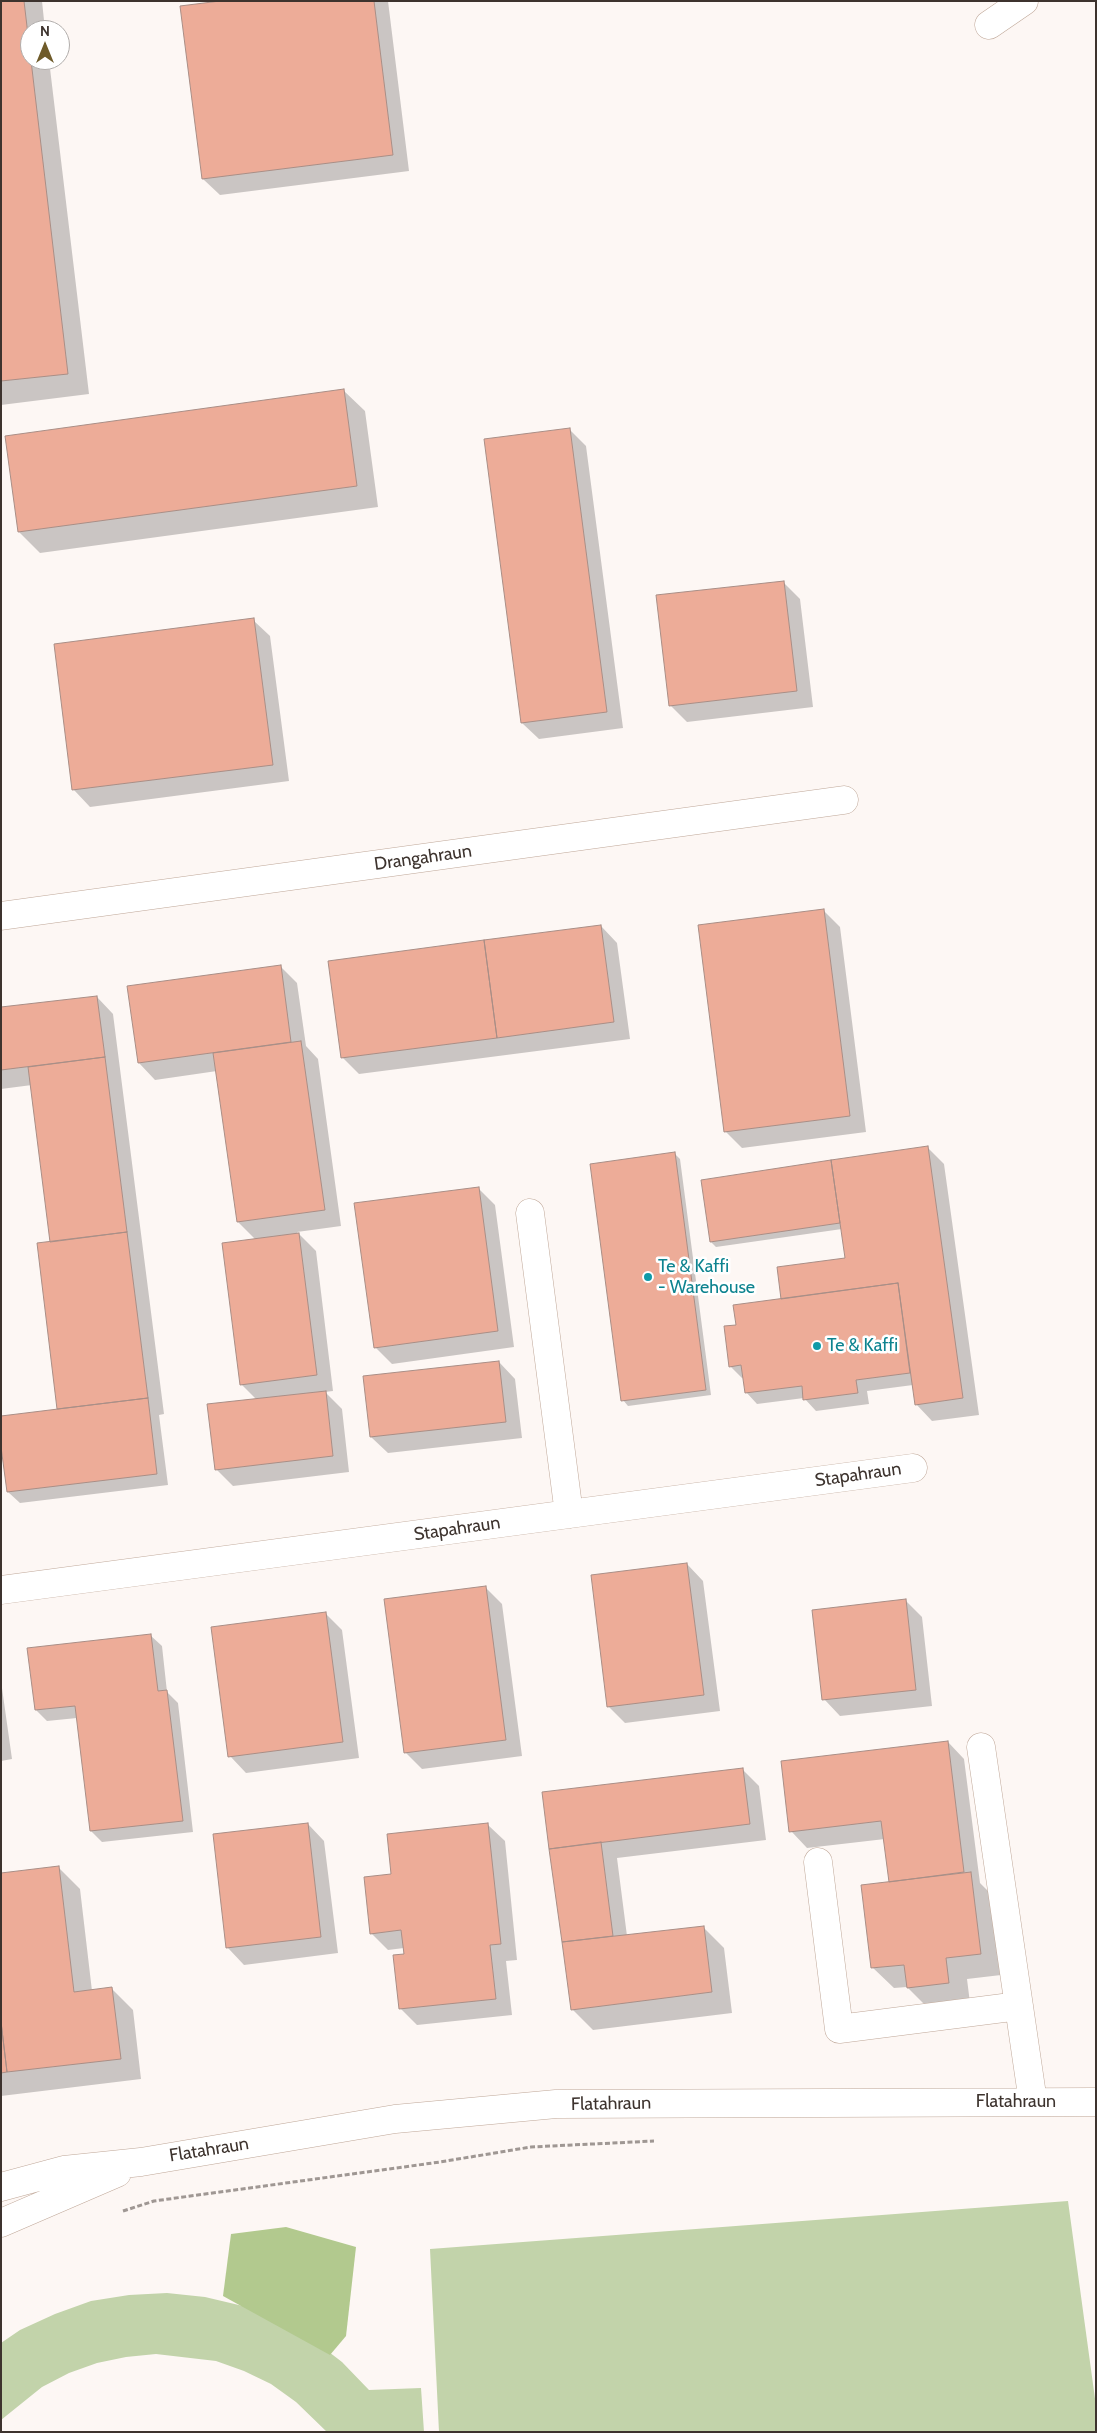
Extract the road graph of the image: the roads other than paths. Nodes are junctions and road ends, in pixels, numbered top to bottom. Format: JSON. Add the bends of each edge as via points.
{"nodes":[{"id":1,"x":1024,"y":1,"type":"edge"},
{"id":2,"x":989,"y":24,"type":"dead end"},
{"id":3,"x":844,"y":800,"type":"dead end"},
{"id":4,"x":1,"y":916,"type":"edge"},
{"id":5,"x":530,"y":1213,"type":"dead end"},
{"id":6,"x":913,"y":1468,"type":"dead end"},
{"id":7,"x":569,"y":1514,"type":"junction"},
{"id":8,"x":1,"y":1590,"type":"edge"},
{"id":9,"x":980,"y":1747,"type":"dead end"},
{"id":10,"x":818,"y":1862,"type":"dead end"},
{"id":11,"x":1019,"y":2006,"type":"junction"},
{"id":12,"x":1034,"y":2102,"type":"junction"},
{"id":13,"x":1090,"y":2102,"type":"edge"},
{"id":14,"x":141,"y":2162,"type":"junction"},
{"id":15,"x":1,"y":2187,"type":"edge"},
{"id":16,"x":1,"y":2223,"type":"edge"}],
"edges":[{"from":1,"to":2,"type":"street"},
{"from":3,"to":4,"type":"street","name":"Drangahraun"},
{"from":5,"to":7,"type":"street"},
{"from":6,"to":7,"type":"street","name":"Stapahraun"},
{"from":7,"to":8,"type":"street","name":"Stapahraun"},
{"from":9,"to":11,"type":"street"},
{"from":10,"to":11,"type":"street","via":[[839,2029]]},
{"from":11,"to":12,"type":"street"},
{"from":12,"to":13,"type":"street","name":"Flatahraun"},
{"from":12,"to":14,"type":"street","name":"Flatahraun","via":[[556,2104],[395,2119]]},
{"from":14,"to":15,"type":"street","name":"Flatahraun","via":[[64,2170]]},
{"from":14,"to":16,"type":"street","name":"Flatahraun"}]}
